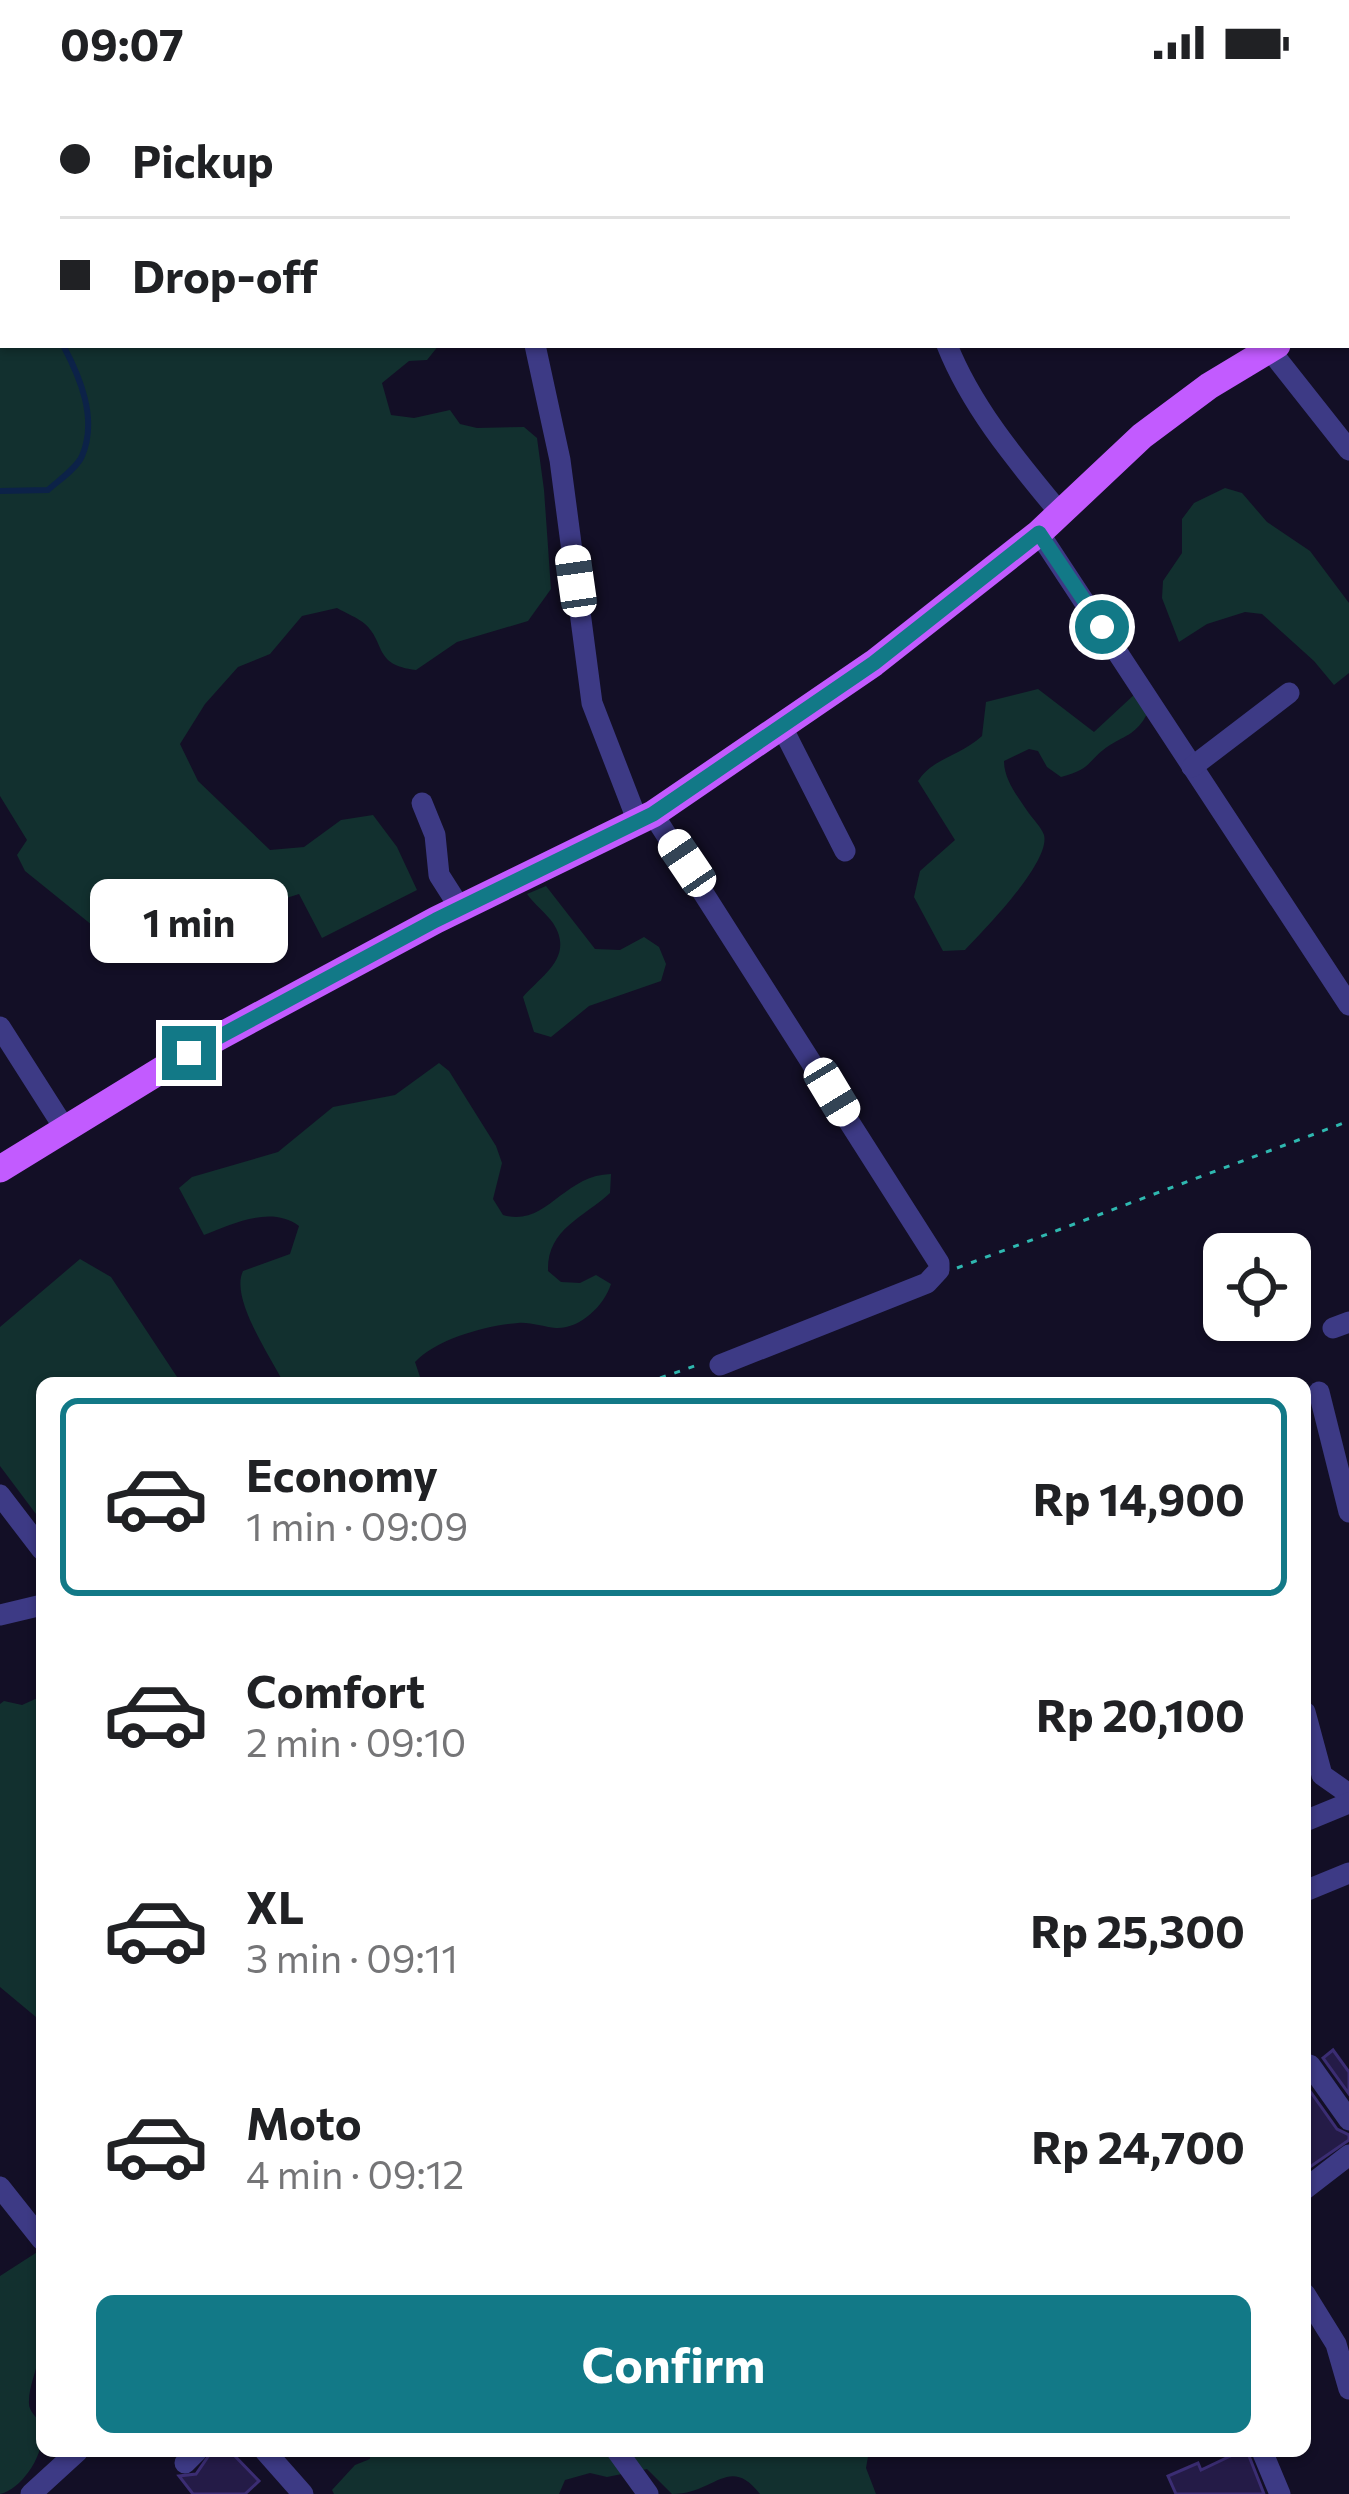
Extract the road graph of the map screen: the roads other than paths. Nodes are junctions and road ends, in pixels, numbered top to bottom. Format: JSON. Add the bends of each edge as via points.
{"nodes":[{"id":1,"x":536,"y":348,"type":"edge"},
{"id":2,"x":947,"y":348,"type":"edge"},
{"id":3,"x":1267,"y":348,"type":"edge"},
{"id":4,"x":1272,"y":348,"type":"edge"},
{"id":5,"x":1349,"y":450,"type":"edge"},
{"id":6,"x":1060,"y":513,"type":"junction"},
{"id":7,"x":1039,"y":533,"type":"junction"},
{"id":8,"x":1289,"y":694,"type":"dead end"},
{"id":9,"x":782,"y":727,"type":"junction"},
{"id":10,"x":1192,"y":767,"type":"junction"},
{"id":11,"x":422,"y":802,"type":"dead end"},
{"id":12,"x":646,"y":818,"type":"junction"},
{"id":13,"x":844,"y":851,"type":"dead end"},
{"id":14,"x":460,"y":908,"type":"junction"},
{"id":15,"x":1349,"y":1005,"type":"edge"},
{"id":16,"x":0,"y":1027,"type":"edge"},
{"id":17,"x":65,"y":1129,"type":"junction"},
{"id":18,"x":0,"y":1169,"type":"edge"},
{"id":19,"x":721,"y":1365,"type":"road end"},
{"id":20,"x":1319,"y":1392,"type":"dead end"},
{"id":21,"x":0,"y":1496,"type":"edge"},
{"id":22,"x":1349,"y":1512,"type":"edge"},
{"id":23,"x":36,"y":1542,"type":"edge"},
{"id":24,"x":36,"y":1607,"type":"edge"},
{"id":25,"x":0,"y":1616,"type":"edge"},
{"id":26,"x":1311,"y":1734,"type":"edge"},
{"id":27,"x":1349,"y":1794,"type":"edge"},
{"id":28,"x":1349,"y":1804,"type":"edge"},
{"id":29,"x":1311,"y":1819,"type":"edge"},
{"id":30,"x":1349,"y":1873,"type":"edge"},
{"id":31,"x":1311,"y":1889,"type":"edge"},
{"id":32,"x":1311,"y":2067,"type":"edge"},
{"id":33,"x":1349,"y":2120,"type":"edge"},
{"id":34,"x":1349,"y":2155,"type":"edge"},
{"id":35,"x":1311,"y":2184,"type":"edge"},
{"id":36,"x":0,"y":2187,"type":"edge"},
{"id":37,"x":36,"y":2232,"type":"edge"},
{"id":38,"x":1311,"y":2304,"type":"edge"},
{"id":39,"x":1349,"y":2389,"type":"edge"},
{"id":40,"x":72,"y":2457,"type":"edge"},
{"id":41,"x":271,"y":2457,"type":"edge"},
{"id":42,"x":621,"y":2457,"type":"edge"},
{"id":43,"x":1265,"y":2457,"type":"edge"},
{"id":44,"x":32,"y":2494,"type":"edge"},
{"id":45,"x":302,"y":2494,"type":"edge"},
{"id":46,"x":648,"y":2494,"type":"edge"},
{"id":47,"x":1280,"y":2494,"type":"edge"}],
"edges":[{"from":1,"to":12,"type":"street","via":[[560,460],[592,703]]},
{"from":2,"to":6,"type":"street","via":[[1004,446]]},
{"from":3,"to":6,"type":"main road","via":[[1142,436]]},
{"from":4,"to":5,"type":"street"},
{"from":6,"to":7,"type":"main road"},
{"from":7,"to":9,"type":"main road"},
{"from":7,"to":10,"type":"street"},
{"from":8,"to":10,"type":"street"},
{"from":9,"to":12,"type":"main road"},
{"from":9,"to":13,"type":"street"},
{"from":10,"to":15,"type":"street"},
{"from":11,"to":14,"type":"street","via":[[439,874]]},
{"from":12,"to":14,"type":"main road"},
{"from":12,"to":19,"type":"street","via":[[939,1262],[928,1283]]},
{"from":14,"to":17,"type":"main road"},
{"from":16,"to":17,"type":"street"},
{"from":17,"to":18,"type":"main road"},
{"from":20,"to":22,"type":"street"},
{"from":21,"to":23,"type":"street"},
{"from":24,"to":25,"type":"street"},
{"from":26,"to":27,"type":"street","via":[[1322,1774]]},
{"from":28,"to":29,"type":"street"},
{"from":30,"to":31,"type":"street"},
{"from":32,"to":33,"type":"street"},
{"from":34,"to":35,"type":"street"},
{"from":36,"to":37,"type":"street"},
{"from":38,"to":39,"type":"street","via":[[1336,2344]]},
{"from":40,"to":44,"type":"street"},
{"from":41,"to":45,"type":"street"},
{"from":42,"to":46,"type":"street"},
{"from":43,"to":47,"type":"street"}]}
